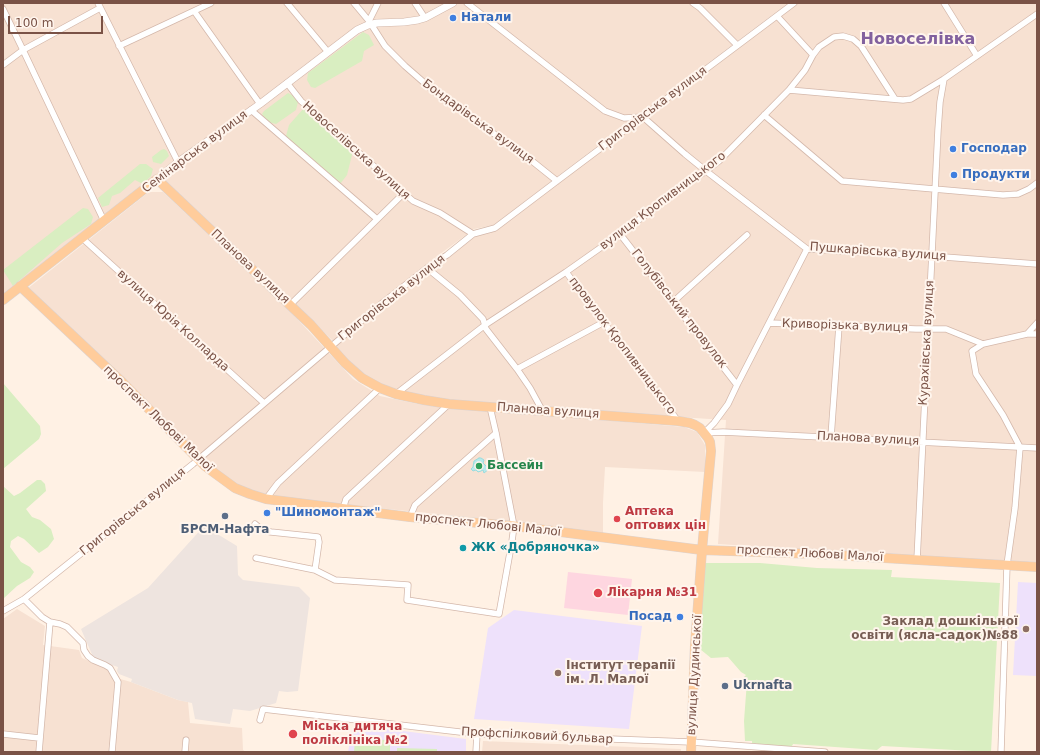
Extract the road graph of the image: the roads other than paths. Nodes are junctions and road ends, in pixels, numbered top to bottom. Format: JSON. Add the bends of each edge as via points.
{"nodes":[{"id":1,"x":211,"y":3,"type":"edge"},
{"id":2,"x":287,"y":3,"type":"edge"},
{"id":3,"x":354,"y":3,"type":"edge"},
{"id":4,"x":378,"y":3,"type":"edge"},
{"id":5,"x":415,"y":3,"type":"edge"},
{"id":6,"x":453,"y":3,"type":"edge"},
{"id":7,"x":467,"y":3,"type":"edge"},
{"id":8,"x":693,"y":3,"type":"edge"},
{"id":9,"x":794,"y":3,"type":"edge"},
{"id":10,"x":944,"y":3,"type":"edge"},
{"id":11,"x":99,"y":5,"type":"edge"},
{"id":12,"x":3,"y":10,"type":"edge"},
{"id":13,"x":194,"y":11,"type":"junction"},
{"id":14,"x":1037,"y":14,"type":"edge"},
{"id":15,"x":777,"y":16,"type":"junction"},
{"id":16,"x":425,"y":18,"type":"junction"},
{"id":17,"x":371,"y":23,"type":"junction"},
{"id":18,"x":737,"y":45,"type":"junction"},
{"id":19,"x":119,"y":46,"type":"junction"},
{"id":20,"x":23,"y":50,"type":"junction"},
{"id":21,"x":328,"y":52,"type":"junction"},
{"id":22,"x":813,"y":55,"type":"junction"},
{"id":23,"x":977,"y":56,"type":"junction"},
{"id":24,"x":3,"y":66,"type":"edge"},
{"id":25,"x":944,"y":78,"type":"junction"},
{"id":26,"x":287,"y":83,"type":"junction"},
{"id":27,"x":789,"y":90,"type":"junction"},
{"id":28,"x":895,"y":99,"type":"junction"},
{"id":29,"x":260,"y":104,"type":"junction"},
{"id":30,"x":251,"y":110,"type":"junction"},
{"id":31,"x":764,"y":115,"type":"junction"},
{"id":32,"x":643,"y":117,"type":"junction"},
{"id":33,"x":178,"y":162,"type":"junction"},
{"id":34,"x":706,"y":171,"type":"junction"},
{"id":35,"x":157,"y":179,"type":"junction"},
{"id":36,"x":557,"y":181,"type":"junction"},
{"id":37,"x":1037,"y":183,"type":"edge"},
{"id":38,"x":935,"y":189,"type":"junction"},
{"id":39,"x":404,"y":193,"type":"junction"},
{"id":40,"x":377,"y":219,"type":"junction"},
{"id":41,"x":104,"y":221,"type":"junction"},
{"id":42,"x":473,"y":234,"type":"junction"},
{"id":43,"x":620,"y":234,"type":"junction"},
{"id":44,"x":747,"y":235,"type":"dead end"},
{"id":45,"x":82,"y":238,"type":"junction"},
{"id":46,"x":807,"y":249,"type":"junction"},
{"id":47,"x":931,"y":256,"type":"junction"},
{"id":48,"x":1037,"y":264,"type":"edge"},
{"id":49,"x":427,"y":268,"type":"junction"},
{"id":50,"x":566,"y":272,"type":"junction"},
{"id":51,"x":20,"y":286,"type":"junction"},
{"id":52,"x":4,"y":296,"type":"edge"},
{"id":53,"x":673,"y":302,"type":"junction"},
{"id":54,"x":290,"y":305,"type":"junction"},
{"id":55,"x":604,"y":322,"type":"junction"},
{"id":56,"x":770,"y":323,"type":"junction"},
{"id":57,"x":1037,"y":323,"type":"edge"},
{"id":58,"x":485,"y":325,"type":"junction"},
{"id":59,"x":839,"y":326,"type":"junction"},
{"id":60,"x":928,"y":329,"type":"junction"},
{"id":61,"x":1027,"y":334,"type":"junction"},
{"id":62,"x":1037,"y":334,"type":"edge"},
{"id":63,"x":983,"y":344,"type":"junction"},
{"id":64,"x":331,"y":347,"type":"junction"},
{"id":65,"x":517,"y":369,"type":"junction"},
{"id":66,"x":737,"y":384,"type":"junction"},
{"id":67,"x":380,"y":388,"type":"junction"},
{"id":68,"x":396,"y":394,"type":"junction"},
{"id":69,"x":264,"y":403,"type":"junction"},
{"id":70,"x":449,"y":404,"type":"junction"},
{"id":71,"x":490,"y":407,"type":"junction"},
{"id":72,"x":542,"y":410,"type":"junction"},
{"id":73,"x":678,"y":420,"type":"junction"},
{"id":74,"x":496,"y":433,"type":"junction"},
{"id":75,"x":704,"y":433,"type":"junction"},
{"id":76,"x":831,"y":437,"type":"junction"},
{"id":77,"x":922,"y":442,"type":"junction"},
{"id":78,"x":1020,"y":447,"type":"junction"},
{"id":79,"x":1037,"y":448,"type":"edge"},
{"id":80,"x":198,"y":460,"type":"junction"},
{"id":81,"x":266,"y":499,"type":"junction"},
{"id":82,"x":343,"y":509,"type":"junction"},
{"id":83,"x":410,"y":517,"type":"junction"},
{"id":84,"x":255,"y":524,"type":"dead end"},
{"id":85,"x":514,"y":526,"type":"junction"},
{"id":86,"x":702,"y":550,"type":"junction"},
{"id":87,"x":256,"y":558,"type":"dead end"},
{"id":88,"x":917,"y":560,"type":"junction"},
{"id":89,"x":1007,"y":564,"type":"junction"},
{"id":90,"x":1037,"y":567,"type":"edge"},
{"id":91,"x":316,"y":570,"type":"junction"},
{"id":92,"x":24,"y":599,"type":"junction"},
{"id":93,"x":3,"y":611,"type":"edge"},
{"id":94,"x":50,"y":622,"type":"junction"},
{"id":95,"x":260,"y":720,"type":"dead end"},
{"id":96,"x":3,"y":734,"type":"edge"},
{"id":97,"x":477,"y":734,"type":"junction"},
{"id":98,"x":39,"y":738,"type":"junction"},
{"id":99,"x":186,"y":740,"type":"dead end"},
{"id":100,"x":692,"y":742,"type":"junction"},
{"id":101,"x":38,"y":752,"type":"edge"},
{"id":102,"x":112,"y":752,"type":"edge"},
{"id":103,"x":185,"y":752,"type":"edge"},
{"id":104,"x":476,"y":752,"type":"edge"},
{"id":105,"x":691,"y":752,"type":"edge"},
{"id":106,"x":825,"y":752,"type":"edge"},
{"id":107,"x":1001,"y":752,"type":"edge"}],
"edges":[{"from":1,"to":13,"type":"street"},
{"from":2,"to":21,"type":"street"},
{"from":3,"to":17,"type":"street","name":"Бондарівська вулиця"},
{"from":4,"to":17,"type":"street"},
{"from":5,"to":16,"type":"street"},
{"from":6,"to":16,"type":"street"},
{"from":7,"to":32,"type":"street","via":[[605,111],[624,118]]},
{"from":8,"to":18,"type":"street"},
{"from":9,"to":15,"type":"street","name":"Григорівська вулиця"},
{"from":10,"to":23,"type":"street"},
{"from":11,"to":19,"type":"street"},
{"from":11,"to":20,"type":"street"},
{"from":12,"to":20,"type":"street"},
{"from":13,"to":19,"type":"street"},
{"from":13,"to":29,"type":"street"},
{"from":14,"to":23,"type":"street"},
{"from":15,"to":18,"type":"street","name":"Григорівська вулиця"},
{"from":15,"to":22,"type":"street"},
{"from":16,"to":17,"type":"street"},
{"from":17,"to":21,"type":"street","name":"Семінарська вулиця","via":[[357,30]]},
{"from":17,"to":36,"type":"street","name":"Бондарівська вулиця","via":[[385,46],[436,93]]},
{"from":18,"to":32,"type":"street","name":"Григорівська вулиця"},
{"from":19,"to":33,"type":"street"},
{"from":20,"to":24,"type":"street"},
{"from":20,"to":41,"type":"street"},
{"from":21,"to":26,"type":"street","name":"Семінарська вулиця"},
{"from":22,"to":27,"type":"street","name":"вулиця Кропивницького"},
{"from":22,"to":28,"type":"street","name":"вулиця Кропивницького","via":[[819,47],[834,37],[853,39],[861,46]]},
{"from":23,"to":25,"type":"street"},
{"from":25,"to":28,"type":"street","via":[[911,99]]},
{"from":25,"to":38,"type":"street","name":"Курахівська вулиця","via":[[940,102]]},
{"from":26,"to":29,"type":"street","name":"Семінарська вулиця"},
{"from":26,"to":39,"type":"street","name":"Новоселівська вулиця","via":[[301,101]]},
{"from":27,"to":28,"type":"street"},
{"from":27,"to":31,"type":"street","name":"вулиця Кропивницького"},
{"from":29,"to":30,"type":"street","name":"Семінарська вулиця"},
{"from":30,"to":33,"type":"street","name":"Семінарська вулиця"},
{"from":30,"to":40,"type":"street"},
{"from":31,"to":34,"type":"street","name":"вулиця Кропивницького"},
{"from":31,"to":38,"type":"street","via":[[842,181]]},
{"from":32,"to":34,"type":"street","name":"Пушкарівська вулиця"},
{"from":32,"to":36,"type":"street","name":"Григорівська вулиця"},
{"from":33,"to":35,"type":"street","name":"Семінарська вулиця"},
{"from":34,"to":43,"type":"street","name":"вулиця Кропивницького"},
{"from":34,"to":46,"type":"street","name":"Пушкарівська вулиця"},
{"from":35,"to":41,"type":"main road","name":"Семінарська вулиця"},
{"from":35,"to":54,"type":"main road","name":"Планова вулиця"},
{"from":36,"to":42,"type":"street","name":"Григорівська вулиця","via":[[495,228]]},
{"from":37,"to":38,"type":"street","via":[[1018,194],[1003,195]]},
{"from":38,"to":47,"type":"street","name":"Курахівська вулиця"},
{"from":39,"to":40,"type":"street"},
{"from":39,"to":42,"type":"street","name":"Новоселівська вулиця","via":[[413,202],[440,213]]},
{"from":40,"to":54,"type":"street"},
{"from":41,"to":45,"type":"main road","name":"Семінарська вулиця"},
{"from":42,"to":49,"type":"street","name":"Григорівська вулиця"},
{"from":43,"to":50,"type":"street","name":"вулиця Кропивницького"},
{"from":43,"to":53,"type":"street","name":"Голубівський провулок"},
{"from":44,"to":53,"type":"street"},
{"from":45,"to":51,"type":"main road","name":"Семінарська вулиця"},
{"from":45,"to":69,"type":"street","name":"вулиця Юрія Колларда"},
{"from":46,"to":47,"type":"street","name":"Пушкарівська вулиця"},
{"from":46,"to":56,"type":"street"},
{"from":47,"to":48,"type":"street","name":"Пушкарівська вулиця"},
{"from":47,"to":60,"type":"street","name":"Курахівська вулиця"},
{"from":49,"to":58,"type":"street","via":[[460,295],[483,319]]},
{"from":49,"to":64,"type":"street","name":"Григорівська вулиця"},
{"from":50,"to":55,"type":"street","name":"провулок Кропивницького"},
{"from":50,"to":58,"type":"street","name":"вулиця Кропивницького"},
{"from":51,"to":52,"type":"main road","name":"Семінарська вулиця"},
{"from":51,"to":80,"type":"main road","name":"проспект Любові Малої","via":[[122,382]]},
{"from":53,"to":66,"type":"street","name":"Голубівський провулок"},
{"from":54,"to":64,"type":"main road","name":"Планова вулиця"},
{"from":55,"to":65,"type":"street"},
{"from":55,"to":73,"type":"street","name":"провулок Кропивницького"},
{"from":56,"to":59,"type":"street","name":"Криворізька вулиця"},
{"from":56,"to":66,"type":"street"},
{"from":57,"to":61,"type":"street"},
{"from":58,"to":65,"type":"street"},
{"from":58,"to":68,"type":"street","name":"вулиця Кропивницького"},
{"from":59,"to":60,"type":"street","name":"Криворізька вулиця"},
{"from":59,"to":76,"type":"street"},
{"from":60,"to":63,"type":"street","name":"Криворізька вулиця","via":[[946,329]]},
{"from":60,"to":77,"type":"street","name":"Курахівська вулиця"},
{"from":61,"to":62,"type":"street"},
{"from":61,"to":63,"type":"street"},
{"from":63,"to":78,"type":"street","via":[[972,351],[976,374]]},
{"from":64,"to":67,"type":"main road","name":"Планова вулиця","via":[[362,378]]},
{"from":64,"to":69,"type":"street","name":"Григорівська вулиця"},
{"from":65,"to":72,"type":"street"},
{"from":66,"to":75,"type":"street","via":[[728,404]]},
{"from":67,"to":68,"type":"main road","name":"Планова вулиця"},
{"from":67,"to":81,"type":"street","via":[[278,483]]},
{"from":68,"to":70,"type":"main road","name":"Планова вулиця"},
{"from":69,"to":80,"type":"street","name":"Григорівська вулиця"},
{"from":70,"to":71,"type":"main road","name":"Планова вулиця"},
{"from":70,"to":82,"type":"street","via":[[346,500]]},
{"from":71,"to":72,"type":"main road","name":"Планова вулиця"},
{"from":71,"to":74,"type":"street"},
{"from":72,"to":73,"type":"main road","name":"Планова вулиця"},
{"from":73,"to":75,"type":"main road","name":"Планова вулиця","via":[[695,425]]},
{"from":74,"to":83,"type":"street","via":[[415,505]]},
{"from":74,"to":85,"type":"street"},
{"from":75,"to":76,"type":"street","name":"Планова вулиця"},
{"from":75,"to":86,"type":"main road","name":"вулиця Дудинської","via":[[710,442],[711,451]]},
{"from":76,"to":77,"type":"street","name":"Планова вулиця"},
{"from":77,"to":78,"type":"street","name":"Планова вулиця"},
{"from":77,"to":88,"type":"street","name":"Курахівська вулиця"},
{"from":78,"to":79,"type":"street","name":"Планова вулиця"},
{"from":78,"to":89,"type":"street"},
{"from":80,"to":81,"type":"main road","name":"проспект Любові Малої","via":[[235,488]]},
{"from":80,"to":92,"type":"street","name":"Григорівська вулиця"},
{"from":81,"to":82,"type":"main road","name":"проспект Любові Малої"},
{"from":82,"to":83,"type":"main road","name":"проспект Любові Малої"},
{"from":83,"to":85,"type":"main road","name":"проспект Любові Малої"},
{"from":84,"to":91,"type":"street","via":[[262,530],[271,532],[318,537]]},
{"from":85,"to":86,"type":"main road","name":"проспект Любові Малої"},
{"from":85,"to":91,"type":"street","via":[[499,614],[407,600],[408,585],[335,580]]},
{"from":86,"to":88,"type":"main road","name":"проспект Любові Малої"},
{"from":86,"to":100,"type":"main road","name":"вулиця Дудинської","via":[[695,644]]},
{"from":87,"to":91,"type":"street"},
{"from":88,"to":89,"type":"main road","name":"проспект Любові Малої"},
{"from":89,"to":90,"type":"main road","name":"проспект Любові Малої"},
{"from":89,"to":107,"type":"street"},
{"from":92,"to":93,"type":"street","name":"Григорівська вулиця"},
{"from":92,"to":94,"type":"street"},
{"from":94,"to":98,"type":"street"},
{"from":94,"to":102,"type":"street","via":[[67,627],[83,643],[88,656],[110,668],[118,682]]},
{"from":95,"to":97,"type":"street","name":"Профспілковий бульвар","via":[[263,709]]},
{"from":96,"to":98,"type":"street"},
{"from":97,"to":100,"type":"street","name":"Профспілковий бульвар"},
{"from":97,"to":104,"type":"street"},
{"from":98,"to":101,"type":"street"},
{"from":99,"to":103,"type":"street"},
{"from":100,"to":105,"type":"main road","name":"вулиця Дудинської"},
{"from":100,"to":106,"type":"street","name":"Профспілковий бульвар"}]}
